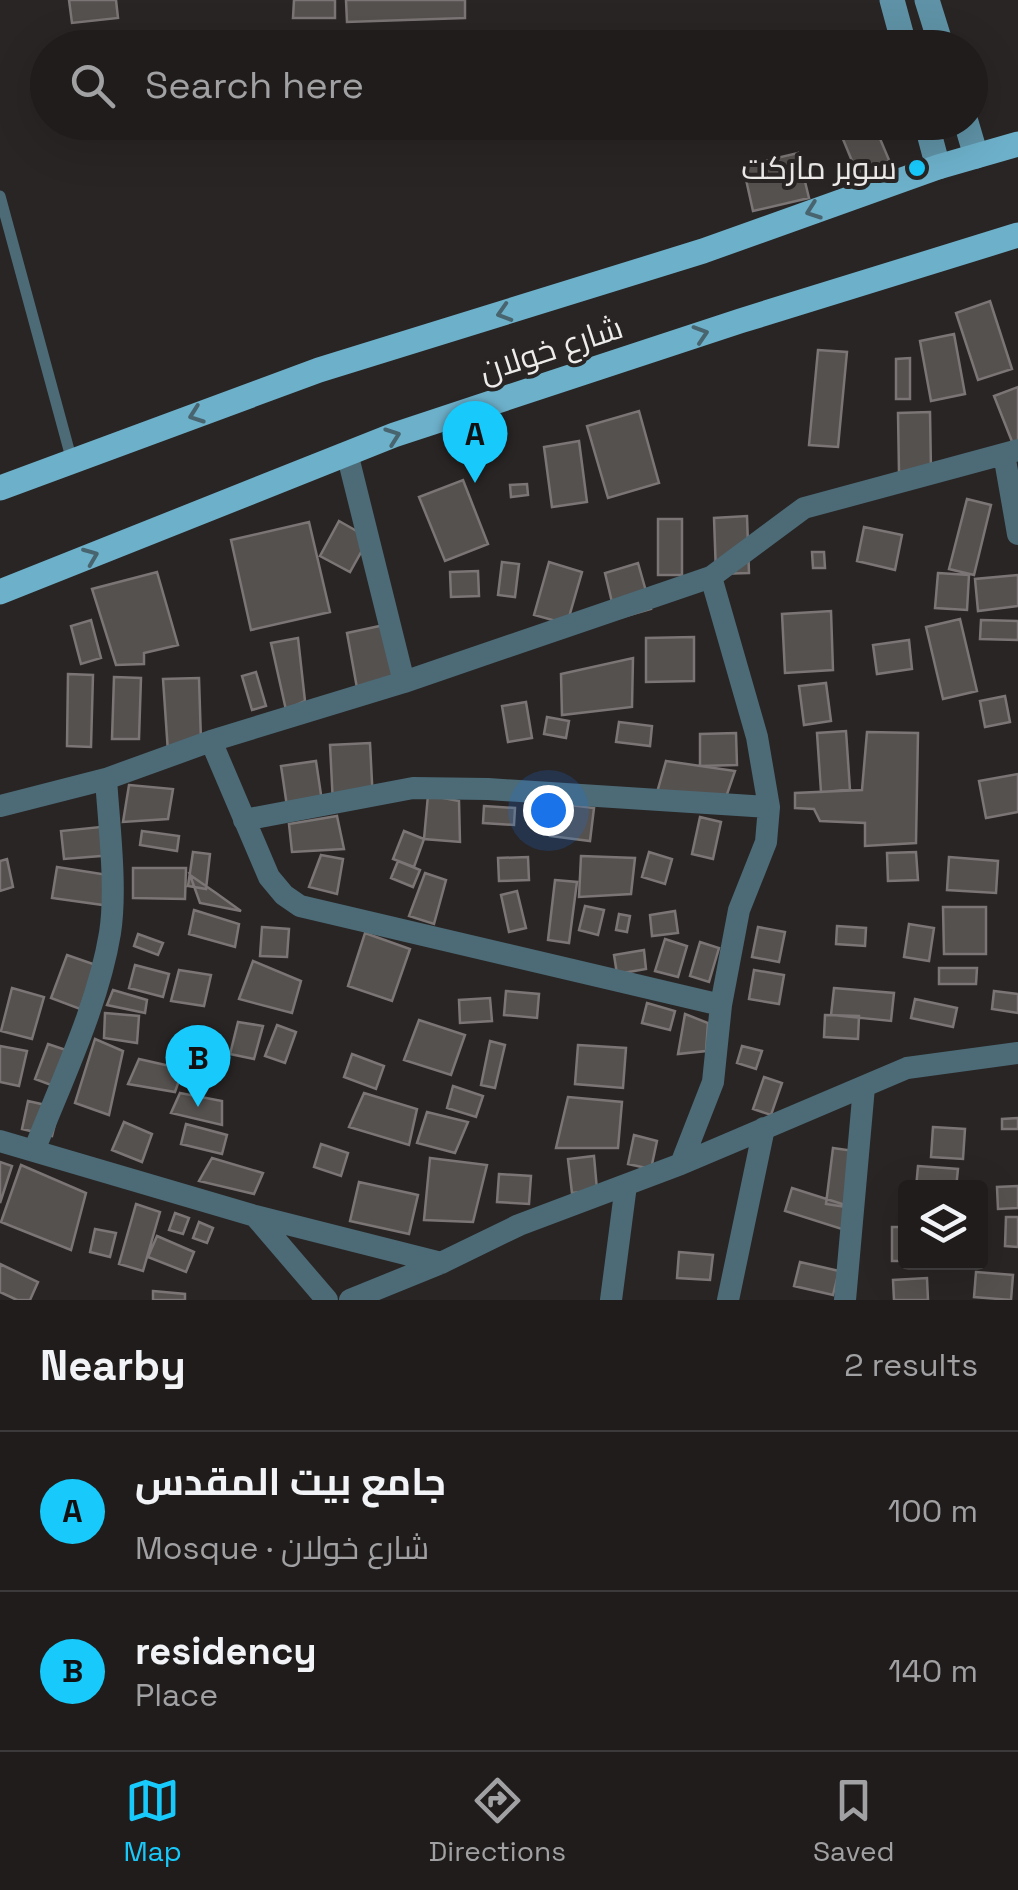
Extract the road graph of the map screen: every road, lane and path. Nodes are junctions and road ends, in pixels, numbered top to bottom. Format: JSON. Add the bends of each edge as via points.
{"nodes":[{"id":1,"x":892,"y":0,"type":"edge"},
{"id":2,"x":928,"y":0,"type":"edge"},
{"id":3,"x":900,"y":30,"type":"edge"},
{"id":4,"x":937,"y":30,"type":"edge"},
{"id":5,"x":931,"y":140,"type":"edge"},
{"id":6,"x":971,"y":140,"type":"edge"},
{"id":7,"x":1018,"y":144,"type":"edge"},
{"id":8,"x":976,"y":156,"type":"junction"},
{"id":9,"x":938,"y":167,"type":"junction"},
{"id":10,"x":0,"y":196,"type":"edge"},
{"id":11,"x":1018,"y":234,"type":"edge"},
{"id":12,"x":1011,"y":452,"type":"edge"},
{"id":13,"x":347,"y":454,"type":"junction"},
{"id":14,"x":72,"y":461,"type":"junction"},
{"id":15,"x":0,"y":488,"type":"edge"},
{"id":16,"x":1018,"y":534,"type":"edge"},
{"id":17,"x":711,"y":577,"type":"junction"},
{"id":18,"x":0,"y":592,"type":"edge"},
{"id":19,"x":404,"y":682,"type":"junction"},
{"id":20,"x":211,"y":741,"type":"junction"},
{"id":21,"x":106,"y":779,"type":"junction"},
{"id":22,"x":0,"y":806,"type":"edge"},
{"id":23,"x":768,"y":807,"type":"junction"},
{"id":24,"x":244,"y":820,"type":"junction"},
{"id":25,"x":721,"y":1005,"type":"junction"},
{"id":26,"x":1018,"y":1053,"type":"edge"},
{"id":27,"x":864,"y":1087,"type":"junction"},
{"id":28,"x":764,"y":1128,"type":"junction"},
{"id":29,"x":0,"y":1142,"type":"edge"},
{"id":30,"x":34,"y":1151,"type":"junction"},
{"id":31,"x":681,"y":1164,"type":"junction"},
{"id":32,"x":626,"y":1185,"type":"junction"},
{"id":33,"x":255,"y":1216,"type":"junction"},
{"id":34,"x":442,"y":1263,"type":"junction"},
{"id":35,"x":326,"y":1300,"type":"edge"},
{"id":36,"x":350,"y":1300,"type":"edge"},
{"id":37,"x":610,"y":1300,"type":"edge"},
{"id":38,"x":728,"y":1300,"type":"edge"},
{"id":39,"x":845,"y":1300,"type":"edge"}],
"edges":[{"from":1,"to":3,"type":"street"},
{"from":2,"to":4,"type":"street"},
{"from":5,"to":9,"type":"street"},
{"from":6,"to":8,"type":"street"},
{"from":7,"to":8,"type":"main road","name":"شارع خولان"},
{"from":8,"to":9,"type":"main road","name":"شارع خولان"},
{"from":9,"to":14,"type":"main road","name":"شارع خولان","one_way":true,"via":[[703,251],[319,370]]},
{"from":10,"to":14,"type":"lane"},
{"from":13,"to":11,"type":"main road","name":"شارع خولان","one_way":true},
{"from":12,"to":16,"type":"street"},
{"from":12,"to":17,"type":"street","via":[[804,508]]},
{"from":18,"to":13,"type":"main road","name":"شارع خولان","one_way":true},
{"from":13,"to":19,"type":"street"},
{"from":14,"to":15,"type":"main road","name":"شارع خولان"},
{"from":17,"to":19,"type":"street"},
{"from":17,"to":23,"type":"street","via":[[758,737]]},
{"from":19,"to":20,"type":"street"},
{"from":20,"to":21,"type":"street"},
{"from":20,"to":24,"type":"street"},
{"from":21,"to":22,"type":"street"},
{"from":21,"to":30,"type":"street","via":[[111,929],[100,981]]},
{"from":23,"to":24,"type":"street","via":[[413,788]]},
{"from":23,"to":25,"type":"street","via":[[766,842],[739,910]]},
{"from":24,"to":25,"type":"street","via":[[268,877],[300,906]]},
{"from":25,"to":31,"type":"street","via":[[713,1082]]},
{"from":26,"to":27,"type":"street","via":[[908,1068]]},
{"from":27,"to":28,"type":"street"},
{"from":27,"to":39,"type":"street"},
{"from":28,"to":31,"type":"street"},
{"from":28,"to":38,"type":"street"},
{"from":29,"to":30,"type":"street"},
{"from":30,"to":33,"type":"street"},
{"from":31,"to":32,"type":"street"},
{"from":32,"to":34,"type":"street","via":[[518,1225]]},
{"from":32,"to":37,"type":"street"},
{"from":33,"to":34,"type":"street"},
{"from":33,"to":35,"type":"street"},
{"from":34,"to":36,"type":"street"}]}
